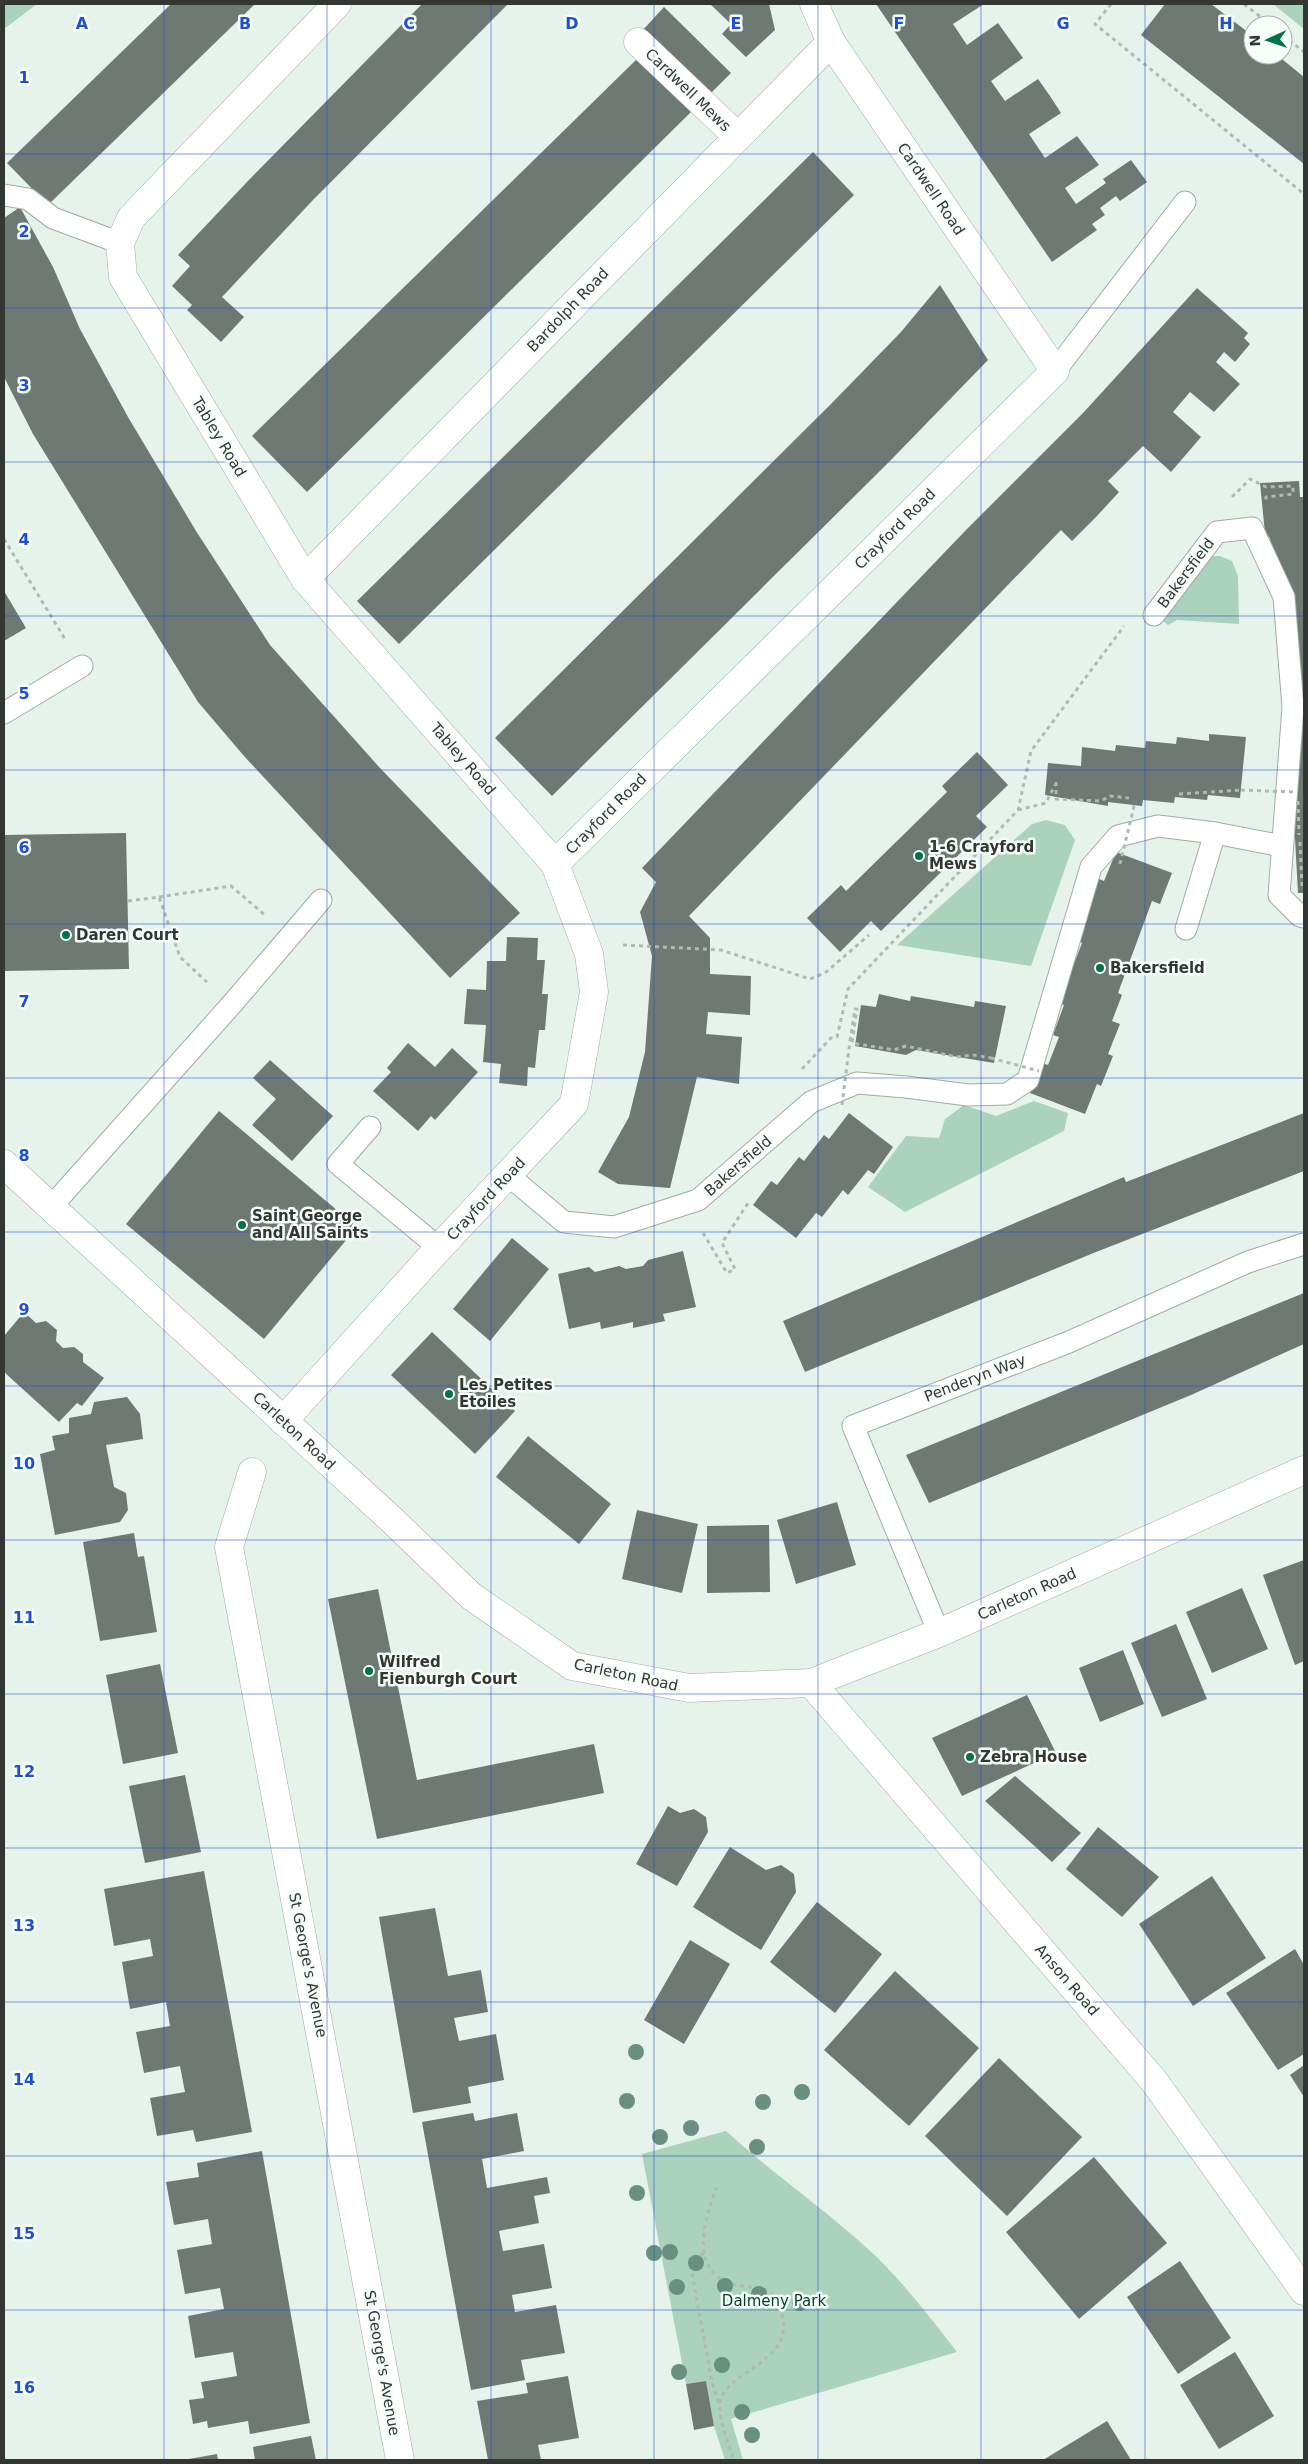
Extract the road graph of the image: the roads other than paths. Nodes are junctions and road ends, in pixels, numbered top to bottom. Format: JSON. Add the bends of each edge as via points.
{"nodes":[{"id":1,"x":337,"y":4,"type":"edge"},
{"id":2,"x":814,"y":4,"type":"edge"},
{"id":3,"x":638,"y":42,"type":"dead end"},
{"id":4,"x":831,"y":42,"type":"junction"},
{"id":5,"x":738,"y":137,"type":"junction"},
{"id":6,"x":4,"y":195,"type":"edge"},
{"id":7,"x":1185,"y":202,"type":"dead end"},
{"id":8,"x":120,"y":244,"type":"junction"},
{"id":9,"x":1055,"y":371,"type":"junction"},
{"id":10,"x":305,"y":579,"type":"junction"},
{"id":11,"x":1154,"y":615,"type":"dead end"},
{"id":12,"x":82,"y":666,"type":"road end"},
{"id":13,"x":4,"y":713,"type":"edge"},
{"id":14,"x":1215,"y":833,"type":"junction"},
{"id":15,"x":1294,"y":841,"type":"junction"},
{"id":16,"x":555,"y":864,"type":"junction"},
{"id":17,"x":321,"y":900,"type":"dead end"},
{"id":18,"x":1304,"y":917,"type":"edge"},
{"id":19,"x":1186,"y":930,"type":"dead end"},
{"id":20,"x":370,"y":1127,"type":"dead end"},
{"id":21,"x":4,"y":1164,"type":"edge"},
{"id":22,"x":508,"y":1175,"type":"junction"},
{"id":23,"x":51,"y":1207,"type":"junction"},
{"id":24,"x":1304,"y":1244,"type":"edge"},
{"id":25,"x":439,"y":1248,"type":"junction"},
{"id":26,"x":284,"y":1421,"type":"junction"},
{"id":27,"x":1304,"y":1470,"type":"edge"},
{"id":28,"x":252,"y":1472,"type":"dead end"},
{"id":29,"x":939,"y":1633,"type":"junction"},
{"id":30,"x":811,"y":1683,"type":"junction"},
{"id":31,"x":1304,"y":2291,"type":"edge"},
{"id":32,"x":400,"y":2460,"type":"edge"}],
"edges":[{"from":1,"to":8,"type":"street","name":"Tabley Road","via":[[131,218]]},
{"from":2,"to":4,"type":"street","name":"Cardwell Road"},
{"from":3,"to":5,"type":"street","name":"Cardwell Mews"},
{"from":4,"to":5,"type":"street","name":"Bardolph Road"},
{"from":4,"to":9,"type":"street","name":"Cardwell Road"},
{"from":5,"to":10,"type":"street","name":"Bardolph Road"},
{"from":6,"to":8,"type":"lane","via":[[28,199],[53,218]]},
{"from":7,"to":9,"type":"lane"},
{"from":8,"to":10,"type":"street","name":"Tabley Road","via":[[123,277]]},
{"from":9,"to":16,"type":"street","name":"Crayford Road"},
{"from":10,"to":16,"type":"street","name":"Tabley Road"},
{"from":11,"to":15,"type":"lane","name":"Bakersfield","via":[[1217,532],[1252,528],[1284,597],[1293,707]]},
{"from":12,"to":13,"type":"lane"},
{"from":14,"to":15,"type":"lane","name":"Bakersfield"},
{"from":14,"to":19,"type":"lane"},
{"from":14,"to":22,"type":"lane","name":"Bakersfield","via":[[1158,826],[1118,836],[1091,867],[1028,1080],[1007,1094],[968,1095],[857,1084],[812,1102],[698,1200],[614,1227],[564,1222]]},
{"from":15,"to":18,"type":"lane","name":"Bakersfield","via":[[1280,895]]},
{"from":16,"to":22,"type":"street","name":"Crayford Road","via":[[587,949],[594,992],[574,1104]]},
{"from":17,"to":23,"type":"lane"},
{"from":20,"to":25,"type":"lane","via":[[338,1164]]},
{"from":21,"to":23,"type":"street","name":"Carleton Road"},
{"from":22,"to":25,"type":"street","name":"Crayford Road"},
{"from":23,"to":26,"type":"street","name":"Carleton Road"},
{"from":24,"to":29,"type":"lane","name":"Penderyn Way","via":[[1248,1262],[1069,1342],[853,1426]]},
{"from":25,"to":26,"type":"street","name":"Crayford Road"},
{"from":26,"to":30,"type":"street","name":"Carleton Road","via":[[471,1596],[572,1666],[689,1688]]},
{"from":27,"to":29,"type":"street","name":"Carleton Road"},
{"from":28,"to":32,"type":"street","name":"St George's Avenue","via":[[229,1547]]},
{"from":29,"to":30,"type":"street","name":"Carleton Road"},
{"from":30,"to":31,"type":"street","name":"Anson Road","via":[[1154,2081]]}]}
